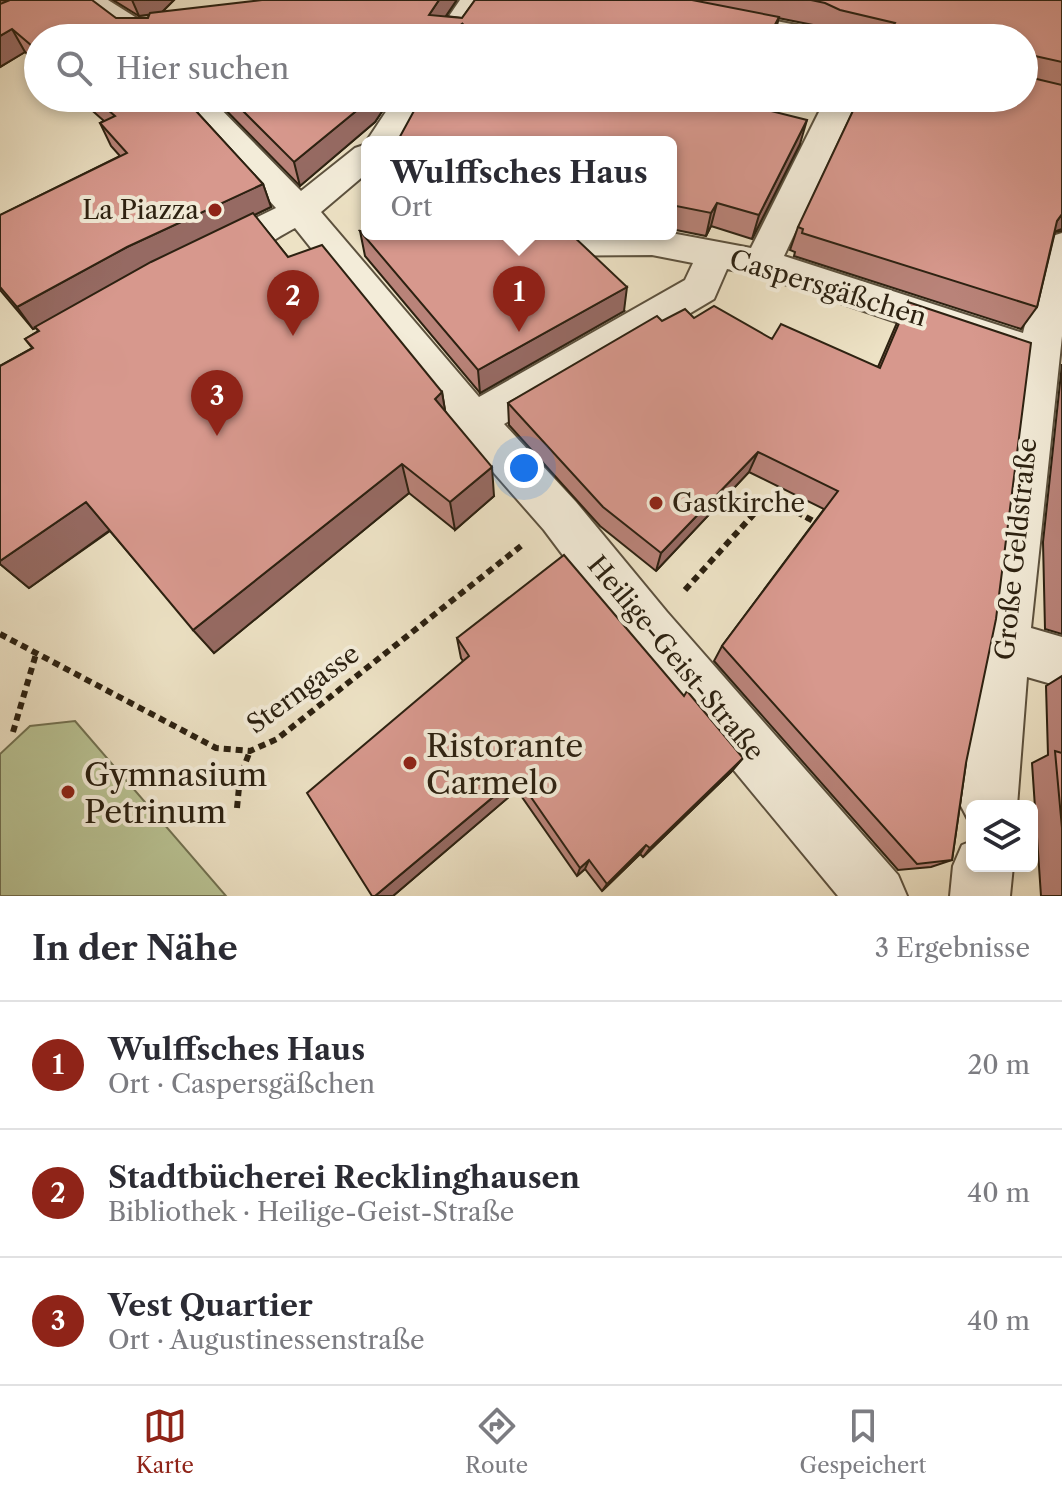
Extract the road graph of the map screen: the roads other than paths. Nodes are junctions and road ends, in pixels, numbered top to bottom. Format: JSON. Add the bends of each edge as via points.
{"nodes":[{"id":1,"x":89,"y":0,"type":"edge"},
{"id":2,"x":474,"y":0,"type":"edge"},
{"id":3,"x":628,"y":0,"type":"edge"},
{"id":4,"x":134,"y":24,"type":"edge"},
{"id":5,"x":458,"y":24,"type":"edge"},
{"id":6,"x":787,"y":24,"type":"edge"},
{"id":7,"x":204,"y":112,"type":"edge"},
{"id":8,"x":402,"y":112,"type":"edge"},
{"id":9,"x":835,"y":112,"type":"edge"},
{"id":10,"x":386,"y":136,"type":"edge"},
{"id":11,"x":361,"y":163,"type":"edge"},
{"id":12,"x":314,"y":225,"type":"junction"},
{"id":13,"x":361,"y":238,"type":"edge"},
{"id":14,"x":370,"y":240,"type":"edge"},
{"id":15,"x":374,"y":241,"type":"edge"},
{"id":16,"x":485,"y":243,"type":"edge"},
{"id":17,"x":1062,"y":246,"type":"edge"},
{"id":18,"x":715,"y":254,"type":"junction"},
{"id":19,"x":762,"y":263,"type":"junction"},
{"id":20,"x":180,"y":270,"type":"edge"},
{"id":21,"x":1038,"y":354,"type":"junction"},
{"id":22,"x":474,"y":421,"type":"junction"},
{"id":23,"x":1005,"y":646,"type":"junction"},
{"id":24,"x":1062,"y":662,"type":"edge"},
{"id":25,"x":990,"y":800,"type":"edge"},
{"id":26,"x":982,"y":872,"type":"edge"},
{"id":27,"x":877,"y":896,"type":"edge"},
{"id":28,"x":980,"y":896,"type":"edge"}],
"edges":[{"from":1,"to":4,"type":"street"},
{"from":2,"to":5,"type":"street"},
{"from":3,"to":6,"type":"street"},
{"from":7,"to":12,"type":"street","name":"Heilige-Geist-Straße"},
{"from":8,"to":10,"type":"street"},
{"from":9,"to":19,"type":"street"},
{"from":11,"to":12,"type":"street"},
{"from":12,"to":13,"type":"street"},
{"from":12,"to":20,"type":"street"},
{"from":12,"to":22,"type":"street","name":"Heilige-Geist-Straße"},
{"from":14,"to":15,"type":"street"},
{"from":16,"to":18,"type":"street","name":"Caspersgäßchen","via":[[652,242]]},
{"from":17,"to":21,"type":"street","name":"Große Geldstraße"},
{"from":18,"to":19,"type":"street","name":"Caspersgäßchen"},
{"from":18,"to":22,"type":"street","via":[[700,289]]},
{"from":19,"to":21,"type":"street","name":"Caspersgäßchen"},
{"from":21,"to":23,"type":"street","name":"Große Geldstraße"},
{"from":22,"to":27,"type":"street","name":"Heilige-Geist-Straße","via":[[560,516],[649,629]]},
{"from":23,"to":24,"type":"street"},
{"from":23,"to":25,"type":"street","name":"Große Geldstraße"},
{"from":26,"to":28,"type":"street"}]}
